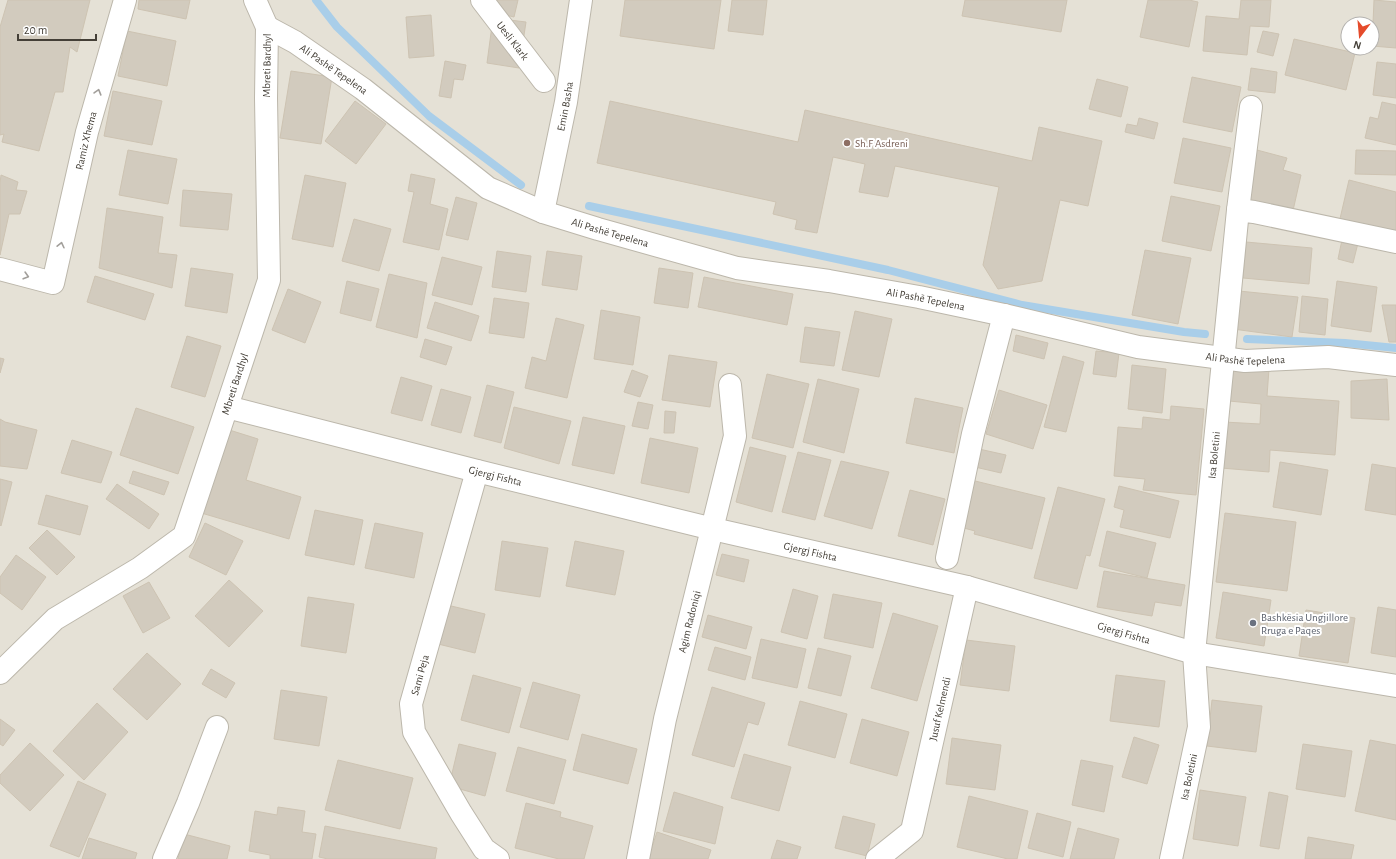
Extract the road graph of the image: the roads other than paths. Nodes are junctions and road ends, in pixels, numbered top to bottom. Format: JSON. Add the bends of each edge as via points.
{"nodes":[{"id":1,"x":125,"y":0,"type":"edge"},
{"id":2,"x":255,"y":0,"type":"edge"},
{"id":3,"x":482,"y":0,"type":"edge"},
{"id":4,"x":581,"y":0,"type":"edge"},
{"id":5,"x":267,"y":27,"type":"junction"},
{"id":6,"x":544,"y":81,"type":"dead end"},
{"id":7,"x":1251,"y":107,"type":"dead end"},
{"id":8,"x":1238,"y":210,"type":"junction"},
{"id":9,"x":543,"y":212,"type":"junction"},
{"id":10,"x":1396,"y":242,"type":"edge"},
{"id":11,"x":0,"y":269,"type":"edge"},
{"id":12,"x":1004,"y":315,"type":"junction"},
{"id":13,"x":1224,"y":357,"type":"junction"},
{"id":14,"x":1396,"y":365,"type":"edge"},
{"id":15,"x":730,"y":385,"type":"dead end"},
{"id":16,"x":227,"y":407,"type":"junction"},
{"id":17,"x":477,"y":471,"type":"junction"},
{"id":18,"x":713,"y":528,"type":"junction"},
{"id":19,"x":947,"y":558,"type":"dead end"},
{"id":20,"x":967,"y":587,"type":"junction"},
{"id":21,"x":1194,"y":653,"type":"junction"},
{"id":22,"x":0,"y":673,"type":"edge"},
{"id":23,"x":1396,"y":686,"type":"edge"},
{"id":24,"x":217,"y":727,"type":"dead end"},
{"id":25,"x":164,"y":859,"type":"edge"},
{"id":26,"x":498,"y":859,"type":"edge"},
{"id":27,"x":638,"y":859,"type":"edge"},
{"id":28,"x":877,"y":859,"type":"edge"},
{"id":29,"x":1171,"y":859,"type":"edge"}],
"edges":[{"from":11,"to":1,"type":"street","name":"Ramiz Xhema","one_way":true,"via":[[53,283],[87,132]]},
{"from":2,"to":5,"type":"street","name":"Mbreti Bardhyl"},
{"from":3,"to":6,"type":"street","name":"Uesli Klark"},
{"from":4,"to":9,"type":"street","name":"Emin Basha","via":[[566,102]]},
{"from":5,"to":9,"type":"street","name":"Ali Pashë Tepelena","via":[[295,42],[363,89],[488,188]]},
{"from":5,"to":16,"type":"street","name":"Mbreti Bardhyl","via":[[269,280]]},
{"from":7,"to":8,"type":"street","name":"Isa Boletini"},
{"from":8,"to":10,"type":"street"},
{"from":8,"to":13,"type":"street","name":"Isa Boletini"},
{"from":9,"to":12,"type":"street","name":"Ali Pashë Tepelena","via":[[737,268],[844,283]]},
{"from":12,"to":13,"type":"street","name":"Ali Pashë Tepelena","via":[[1138,347]]},
{"from":12,"to":19,"type":"street","via":[[973,434]]},
{"from":13,"to":14,"type":"street","name":"Ali Pashë Tepelena","via":[[1245,361],[1328,357]]},
{"from":13,"to":21,"type":"street","name":"Isa Boletini"},
{"from":15,"to":18,"type":"street","name":"Agim Radoniqi","via":[[734,436]]},
{"from":16,"to":17,"type":"street","name":"Gjergj Fishta"},
{"from":16,"to":22,"type":"street","name":"Mbreti Bardhyl","via":[[184,536],[140,568],[55,619]]},
{"from":17,"to":18,"type":"street","name":"Gjergj Fishta"},
{"from":17,"to":26,"type":"street","name":"Sami Peja","via":[[412,704],[414,732],[484,849]]},
{"from":18,"to":20,"type":"street","name":"Gjergj Fishta"},
{"from":18,"to":27,"type":"street","name":"Agim Radoniqi","via":[[665,719]]},
{"from":20,"to":21,"type":"street","name":"Gjergj Fishta"},
{"from":20,"to":28,"type":"street","name":"Jusuf Kelmendi","via":[[912,831]]},
{"from":21,"to":23,"type":"street","name":"Gjergj Fishta"},
{"from":21,"to":29,"type":"street","name":"Isa Boletini","via":[[1199,727]]},
{"from":24,"to":25,"type":"street"}]}
